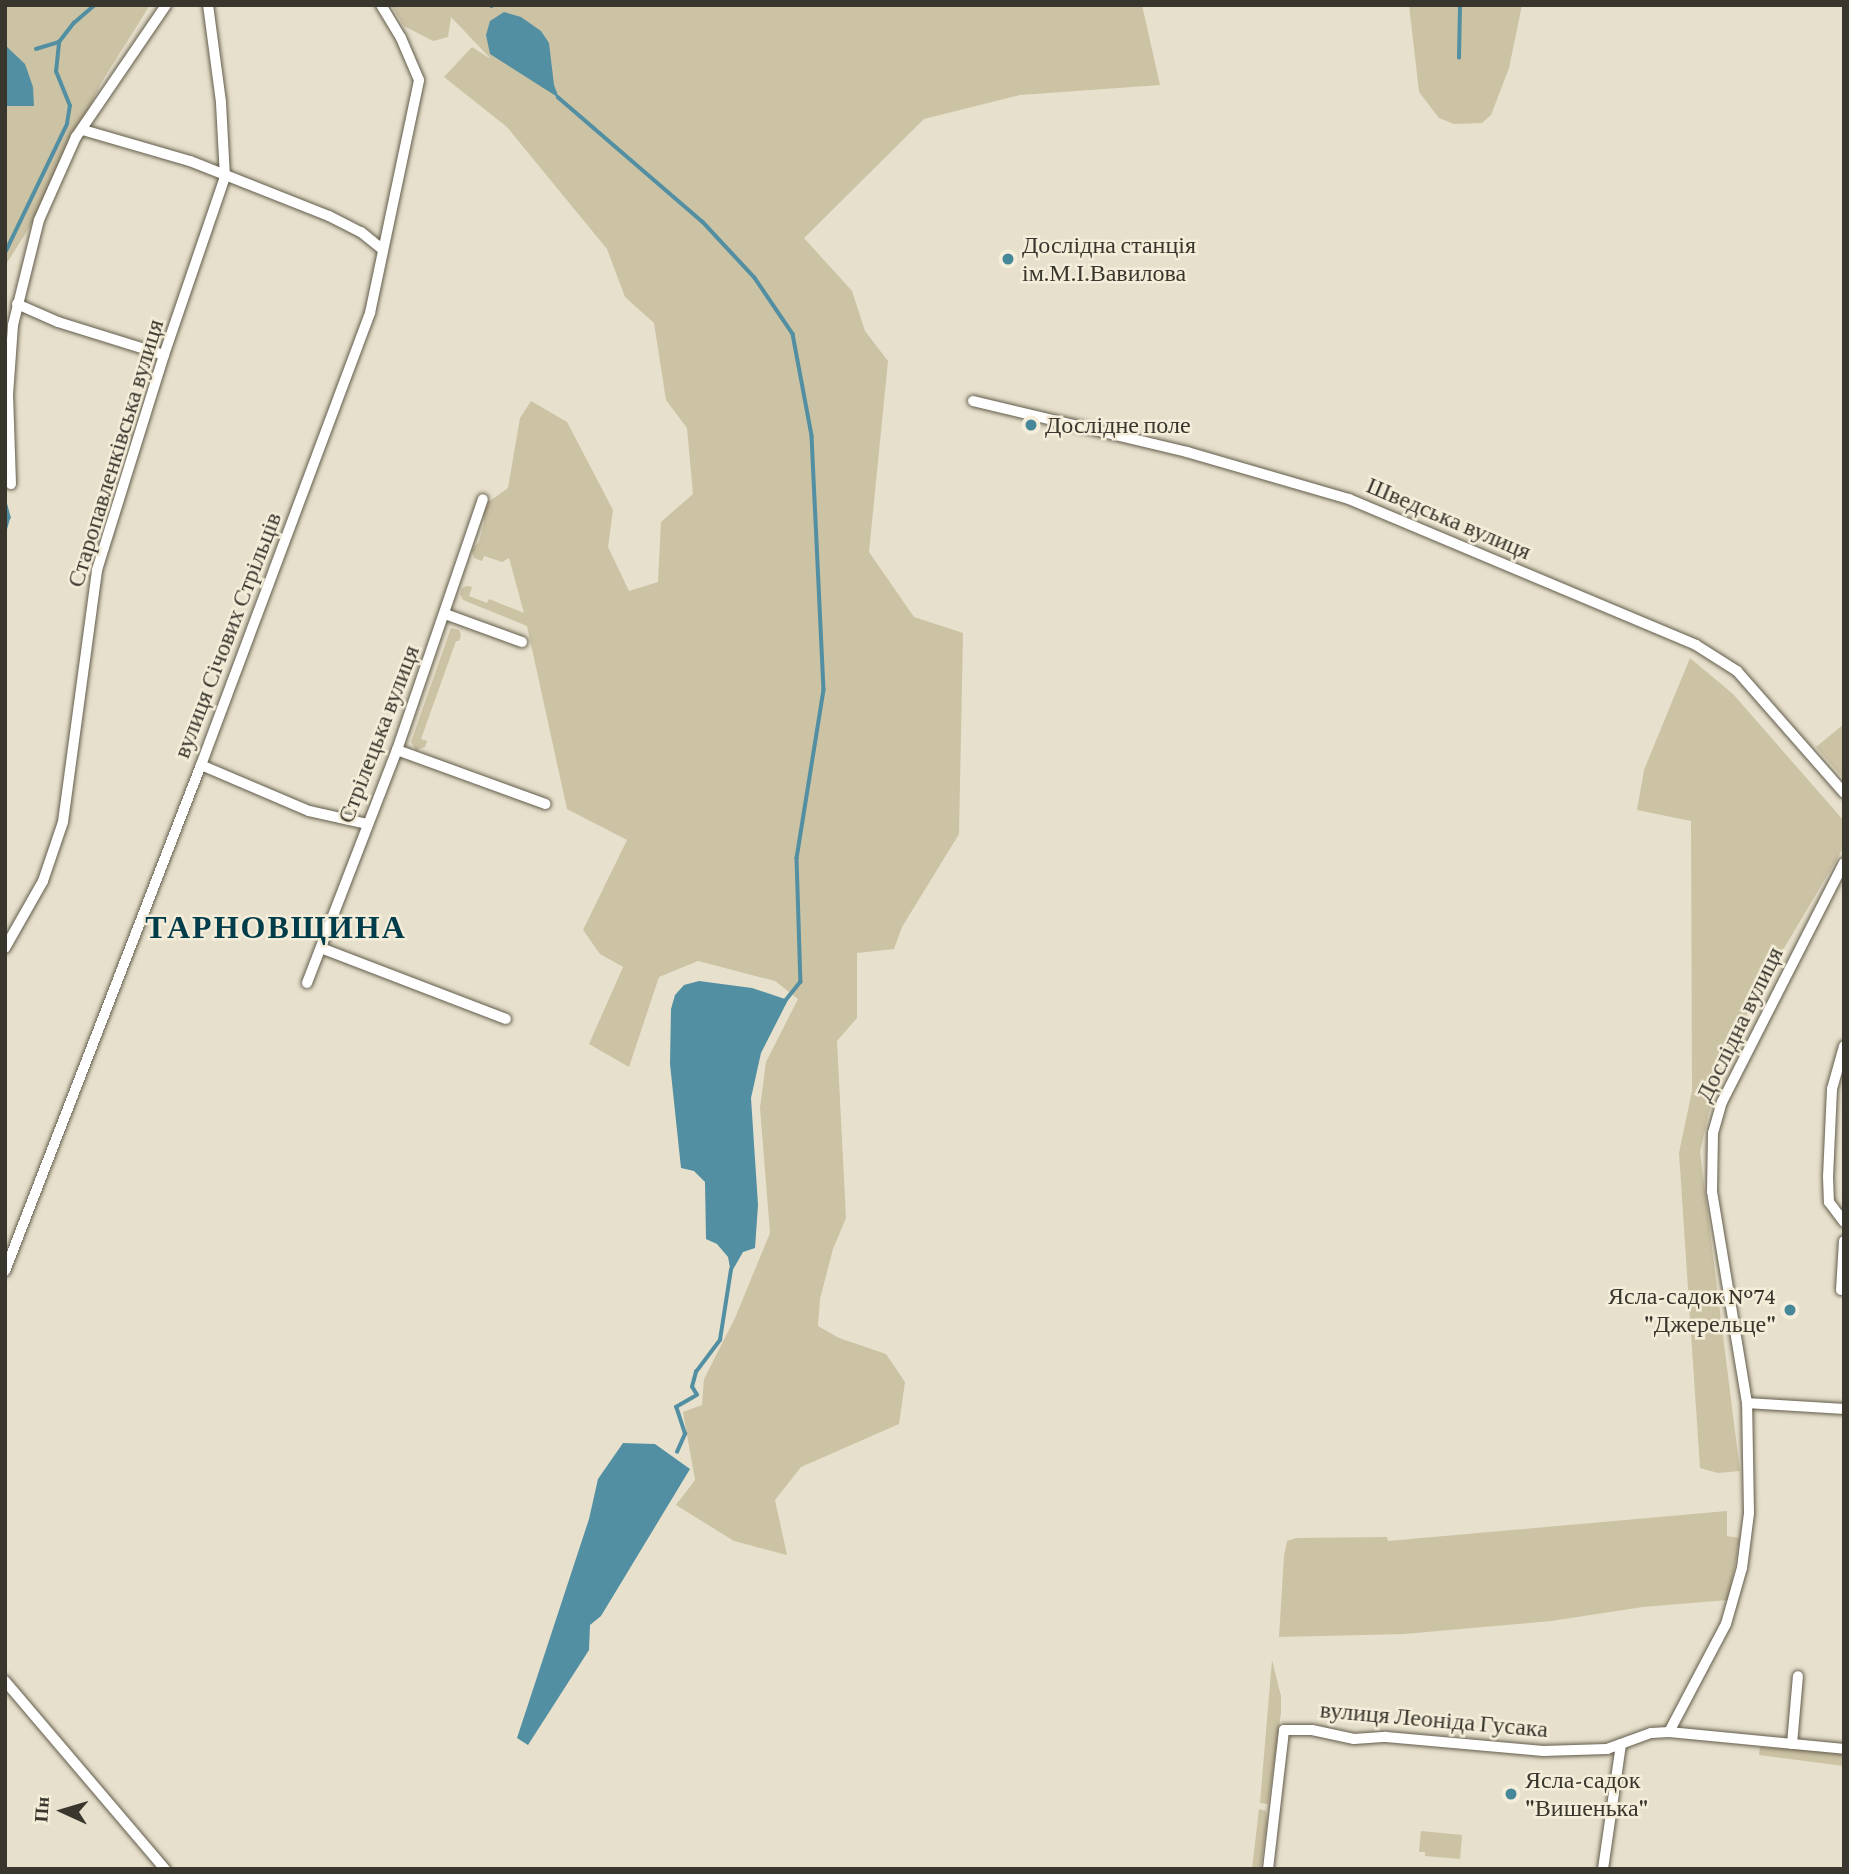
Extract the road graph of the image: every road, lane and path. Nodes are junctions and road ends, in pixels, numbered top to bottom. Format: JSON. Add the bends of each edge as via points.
{"nodes":[{"id":1,"x":166,"y":5,"type":"edge"},
{"id":2,"x":208,"y":5,"type":"edge"},
{"id":3,"x":381,"y":5,"type":"edge"},
{"id":4,"x":83,"y":130,"type":"junction"},
{"id":5,"x":225,"y":177,"type":"junction"},
{"id":6,"x":383,"y":250,"type":"junction"},
{"id":7,"x":18,"y":304,"type":"junction"},
{"id":8,"x":164,"y":355,"type":"junction"},
{"id":9,"x":973,"y":401,"type":"dead end"},
{"id":10,"x":11,"y":484,"type":"dead end"},
{"id":11,"x":484,"y":499,"type":"dead end"},
{"id":12,"x":445,"y":614,"type":"junction"},
{"id":13,"x":522,"y":642,"type":"dead end"},
{"id":14,"x":397,"y":750,"type":"junction"},
{"id":15,"x":201,"y":765,"type":"junction"},
{"id":16,"x":1844,"y":793,"type":"edge"},
{"id":17,"x":545,"y":804,"type":"dead end"},
{"id":18,"x":368,"y":824,"type":"junction"},
{"id":19,"x":1844,"y":863,"type":"edge"},
{"id":20,"x":5,"y":948,"type":"edge"},
{"id":21,"x":321,"y":948,"type":"junction"},
{"id":22,"x":307,"y":983,"type":"dead end"},
{"id":23,"x":506,"y":1019,"type":"dead end"},
{"id":24,"x":1844,"y":1046,"type":"edge"},
{"id":25,"x":1844,"y":1222,"type":"edge"},
{"id":26,"x":1844,"y":1241,"type":"edge"},
{"id":27,"x":5,"y":1271,"type":"edge"},
{"id":28,"x":1841,"y":1290,"type":"dead end"},
{"id":29,"x":1747,"y":1403,"type":"junction"},
{"id":30,"x":1844,"y":1409,"type":"edge"},
{"id":31,"x":1798,"y":1676,"type":"dead end"},
{"id":32,"x":5,"y":1681,"type":"edge"},
{"id":33,"x":1669,"y":1732,"type":"junction"},
{"id":34,"x":1621,"y":1744,"type":"junction"},
{"id":35,"x":1792,"y":1744,"type":"junction"},
{"id":36,"x":1844,"y":1749,"type":"edge"},
{"id":37,"x":165,"y":1869,"type":"edge"},
{"id":38,"x":1268,"y":1869,"type":"edge"},
{"id":39,"x":1603,"y":1869,"type":"edge"}],
"edges":[{"from":1,"to":4,"type":"street"},
{"from":2,"to":5,"type":"street","name":"Старопавленківська вулиця"},
{"from":3,"to":6,"type":"street","name":"вулиця Січових Стрільців","via":[[419,80]]},
{"from":4,"to":5,"type":"street"},
{"from":4,"to":7,"type":"street","via":[[39,220]]},
{"from":5,"to":6,"type":"street","via":[[329,216],[361,232]]},
{"from":5,"to":8,"type":"street","name":"Старопавленківська вулиця"},
{"from":6,"to":15,"type":"street","name":"вулиця Січових Стрільців","via":[[370,313]]},
{"from":7,"to":8,"type":"street","via":[[58,322]]},
{"from":7,"to":10,"type":"street","via":[[8,395]]},
{"from":8,"to":20,"type":"street","name":"Старопавленківська вулиця","via":[[97,569],[63,822],[43,881]]},
{"from":9,"to":16,"type":"street","name":"Шведська вулиця","via":[[1187,452],[1349,499],[1696,645],[1737,671]]},
{"from":11,"to":12,"type":"street","name":"Стрілецька вулиця"},
{"from":12,"to":13,"type":"street"},
{"from":12,"to":14,"type":"street","name":"Стрілецька вулиця"},
{"from":14,"to":17,"type":"street"},
{"from":14,"to":18,"type":"street","name":"Стрілецька вулиця"},
{"from":15,"to":18,"type":"street","via":[[309,811]]},
{"from":15,"to":27,"type":"street","name":"вулиця Січових Стрільців"},
{"from":18,"to":21,"type":"street","name":"Стрілецька вулиця"},
{"from":19,"to":29,"type":"street","name":"Дослідна вулиця","via":[[1722,1102],[1713,1133],[1712,1191]]},
{"from":21,"to":22,"type":"street","name":"Стрілецька вулиця"},
{"from":21,"to":23,"type":"street"},
{"from":24,"to":25,"type":"street","via":[[1832,1090],[1828,1149],[1829,1202]]},
{"from":26,"to":28,"type":"street"},
{"from":29,"to":30,"type":"street"},
{"from":29,"to":33,"type":"street","name":"Дослідна вулиця","via":[[1749,1513],[1739,1583],[1720,1638]]},
{"from":31,"to":35,"type":"street"},
{"from":32,"to":37,"type":"street"},
{"from":33,"to":34,"type":"street"},
{"from":33,"to":35,"type":"street"},
{"from":34,"to":38,"type":"street","name":"вулиця Леоніда Гусака","via":[[1607,1749],[1524,1751],[1284,1730]]},
{"from":34,"to":39,"type":"street"},
{"from":35,"to":36,"type":"street"}]}
